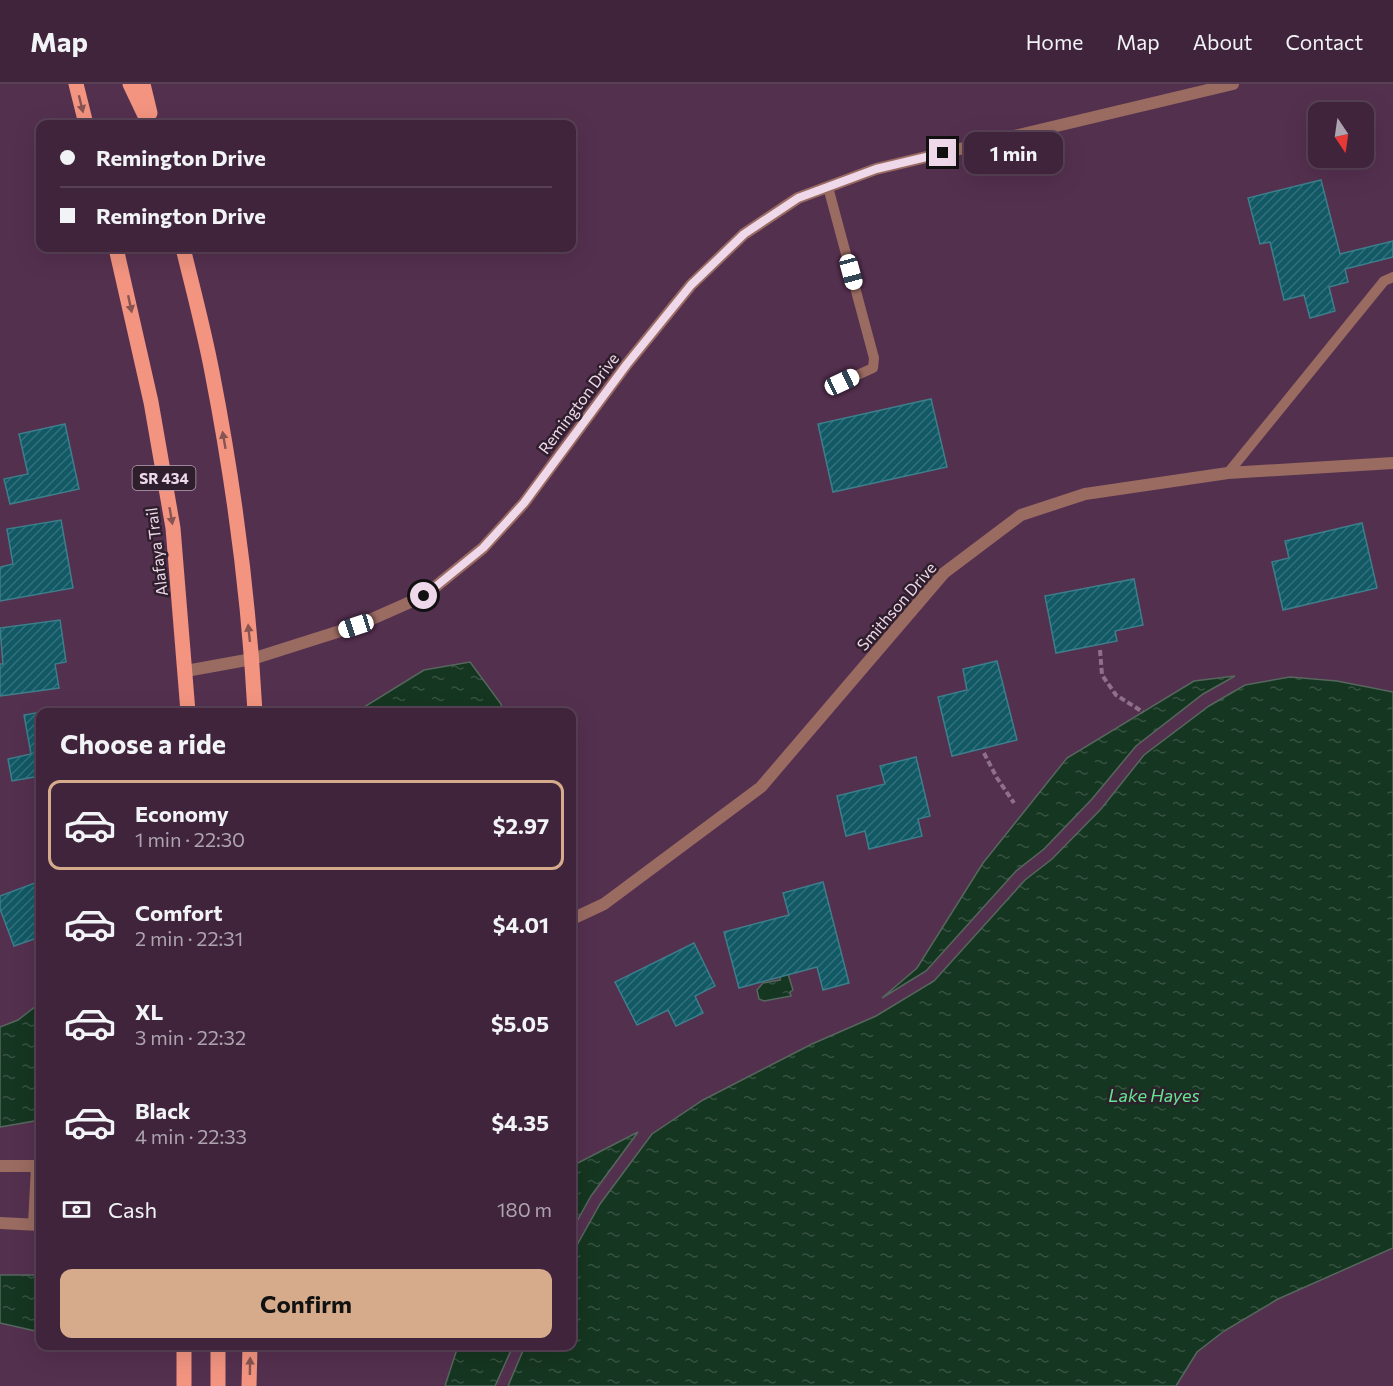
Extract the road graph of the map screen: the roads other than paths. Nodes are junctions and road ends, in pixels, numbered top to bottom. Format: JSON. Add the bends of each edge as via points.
{"nodes":[{"id":1,"x":76,"y":84,"type":"edge"},
{"id":2,"x":130,"y":84,"type":"edge"},
{"id":3,"x":143,"y":84,"type":"edge"},
{"id":4,"x":1233,"y":84,"type":"edge"},
{"id":5,"x":85,"y":120,"type":"edge"},
{"id":6,"x":149,"y":120,"type":"edge"},
{"id":7,"x":150,"y":120,"type":"edge"},
{"id":8,"x":828,"y":187,"type":"junction"},
{"id":9,"x":117,"y":252,"type":"edge"},
{"id":10,"x":184,"y":252,"type":"edge"},
{"id":11,"x":1393,"y":277,"type":"edge"},
{"id":12,"x":842,"y":382,"type":"dead end"},
{"id":13,"x":1393,"y":463,"type":"edge"},
{"id":14,"x":1228,"y":473,"type":"junction"},
{"id":15,"x":252,"y":659,"type":"junction"},
{"id":16,"x":186,"y":671,"type":"junction"},
{"id":17,"x":188,"y":708,"type":"edge"},
{"id":18,"x":255,"y":708,"type":"edge"},
{"id":19,"x":576,"y":917,"type":"edge"},
{"id":20,"x":0,"y":1166,"type":"edge"},
{"id":21,"x":36,"y":1166,"type":"edge"},
{"id":22,"x":0,"y":1222,"type":"edge"},
{"id":23,"x":36,"y":1225,"type":"edge"},
{"id":24,"x":184,"y":1350,"type":"edge"},
{"id":25,"x":218,"y":1350,"type":"edge"},
{"id":26,"x":250,"y":1350,"type":"edge"},
{"id":27,"x":184,"y":1386,"type":"edge"},
{"id":28,"x":218,"y":1386,"type":"edge"},
{"id":29,"x":249,"y":1386,"type":"edge"}],
"edges":[{"from":1,"to":5,"type":"main road","one_way":true},
{"from":2,"to":6,"type":"main road"},
{"from":3,"to":7,"type":"main road"},
{"from":4,"to":8,"type":"street","name":"Remington Drive","via":[[876,169]]},
{"from":8,"to":12,"type":"lane","via":[[874,358],[873,368]]},
{"from":8,"to":15,"type":"street","name":"Remington Drive","via":[[798,198],[744,234],[691,285],[524,503],[483,548],[424,596],[356,626]]},
{"from":9,"to":16,"type":"main road","name":"Alafaya Trail","number":"SR 434","one_way":true,"via":[[151,402],[173,528]]},
{"from":15,"to":10,"type":"main road","one_way":true,"via":[[241,555],[212,370]]},
{"from":11,"to":14,"type":"lane","via":[[1384,281]]},
{"from":13,"to":14,"type":"street","name":"Smithson Drive"},
{"from":14,"to":19,"type":"street","name":"Smithson Drive","via":[[1086,494],[1021,515],[944,573],[761,787],[604,904]]},
{"from":15,"to":16,"type":"street","name":"Remington Drive"},
{"from":15,"to":18,"type":"main road"},
{"from":16,"to":17,"type":"main road","name":"Alafaya Trail","number":"SR 434"},
{"from":20,"to":21,"type":"street"},
{"from":22,"to":23,"type":"street"},
{"from":24,"to":27,"type":"main road"},
{"from":25,"to":28,"type":"main road"},
{"from":29,"to":26,"type":"main road","one_way":true}]}
